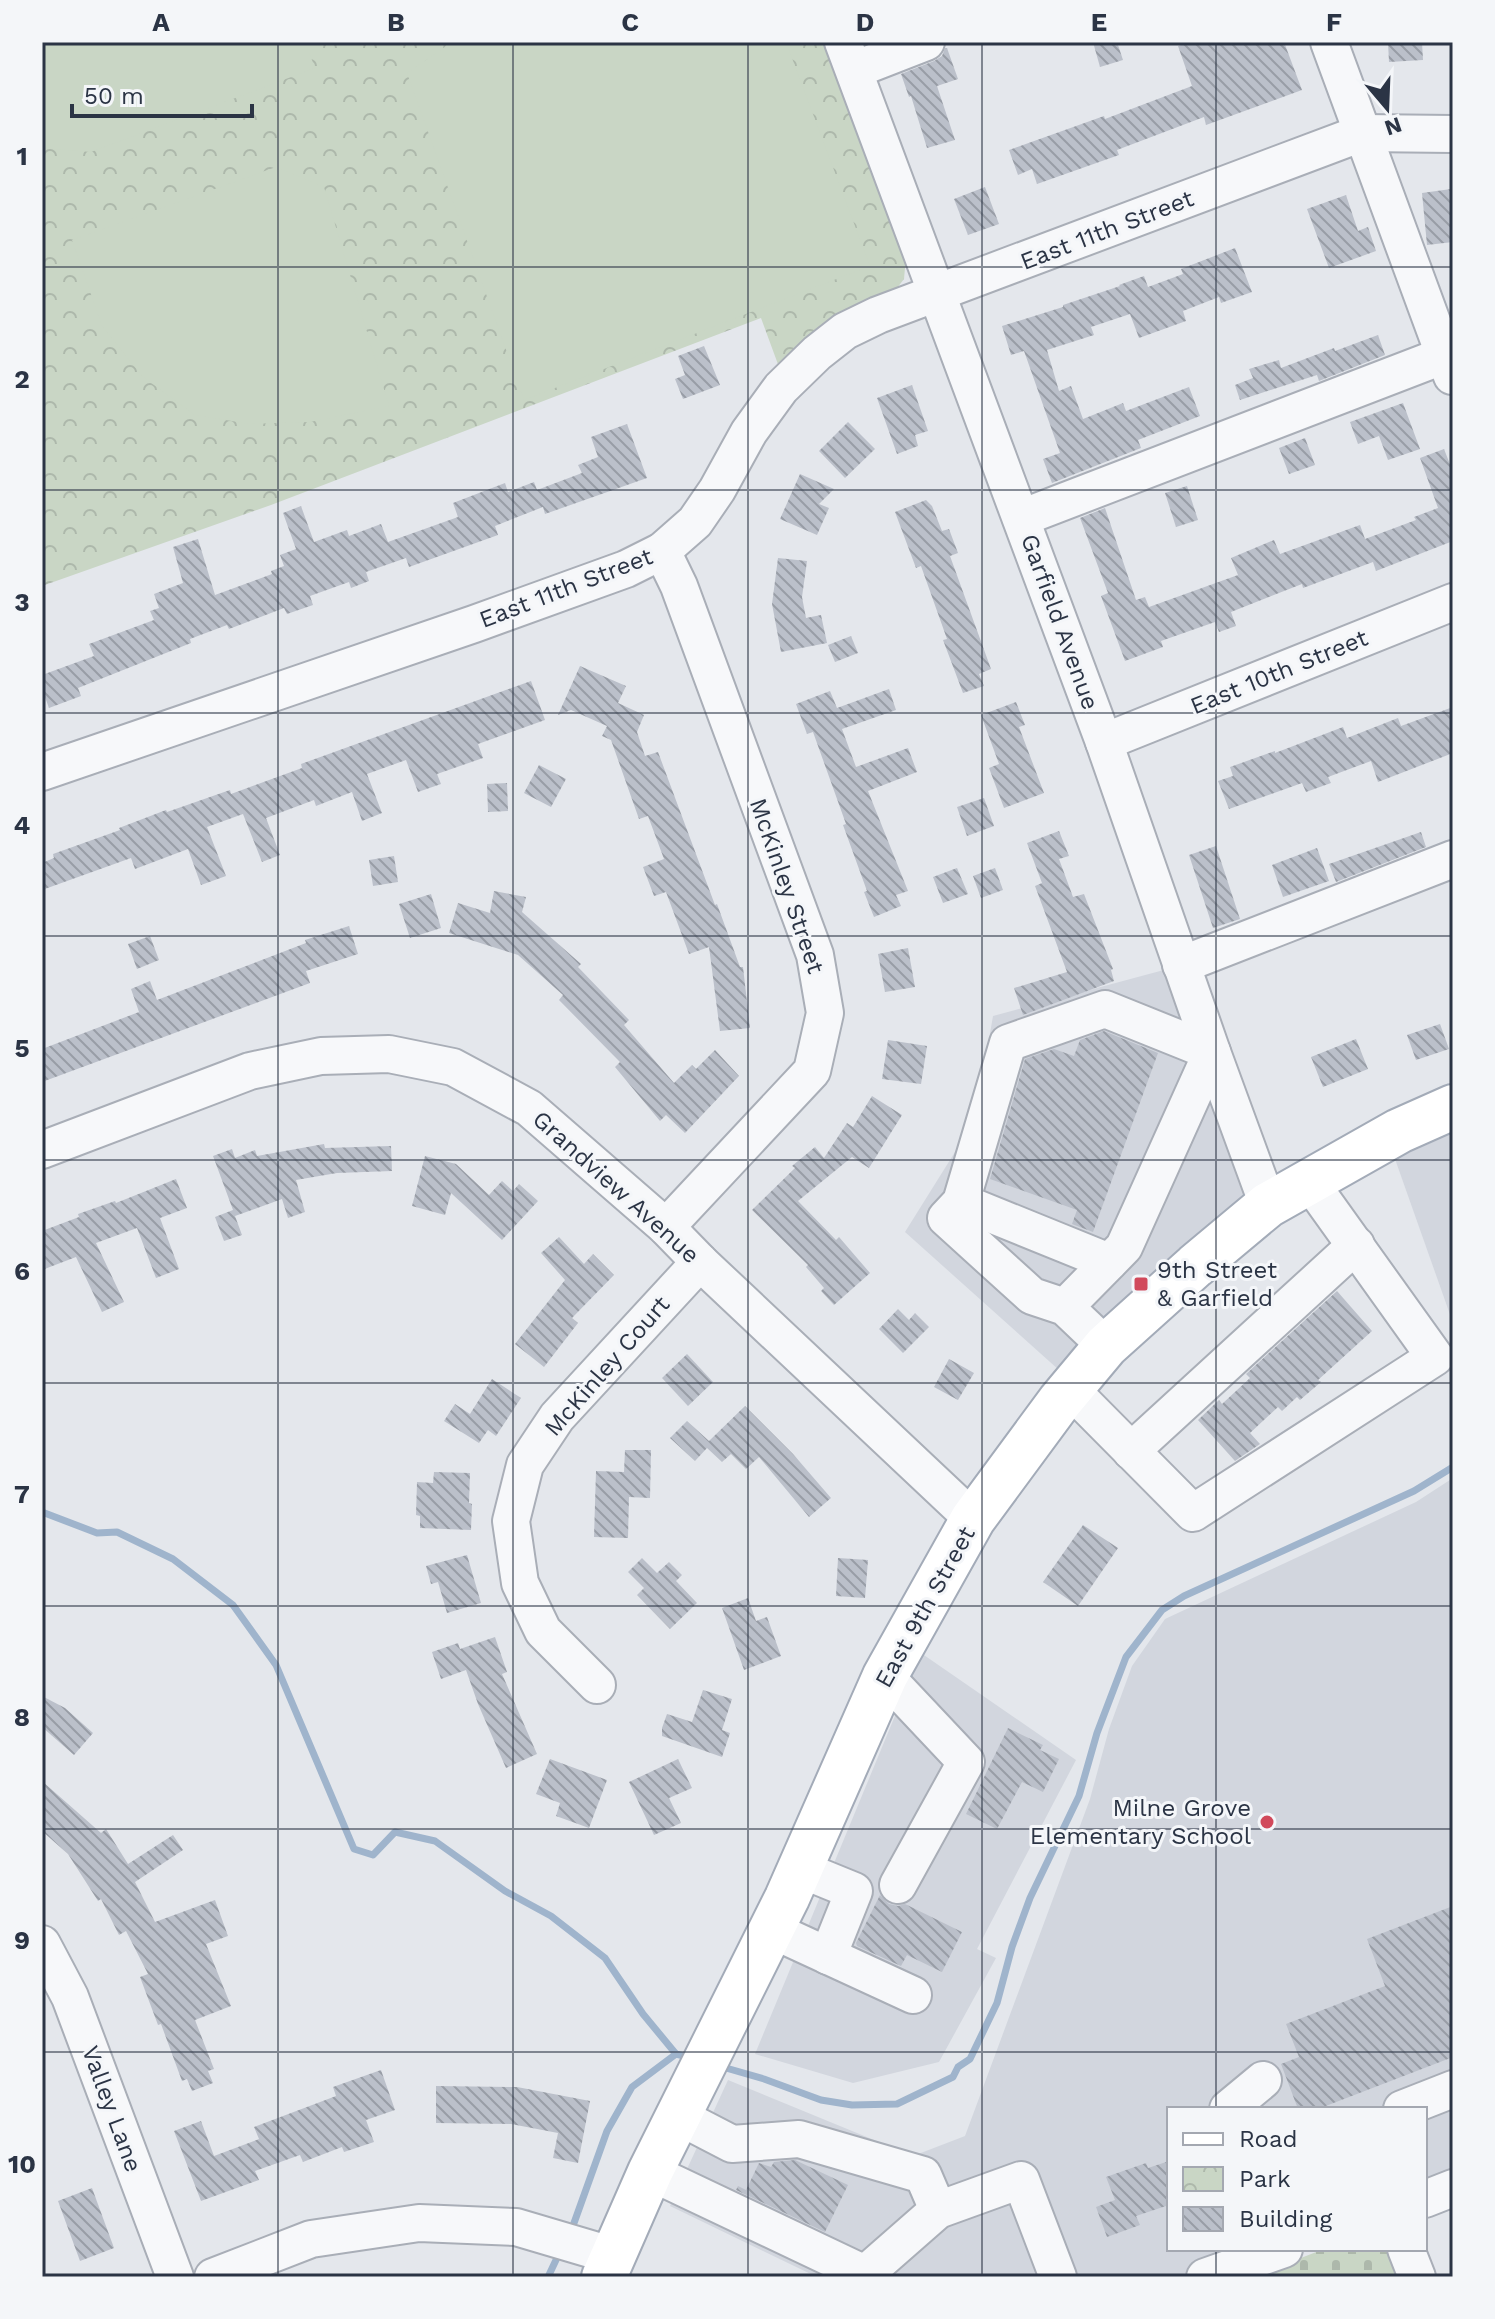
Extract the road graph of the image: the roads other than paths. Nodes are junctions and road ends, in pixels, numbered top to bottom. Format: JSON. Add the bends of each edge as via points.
{"nodes":[{"id":1,"x":926,"y":42,"type":"edge"},
{"id":2,"x":1329,"y":42,"type":"edge"},
{"id":3,"x":848,"y":56,"type":"edge"},
{"id":4,"x":1362,"y":133,"type":"junction"},
{"id":5,"x":1453,"y":134,"type":"edge"},
{"id":6,"x":938,"y":294,"type":"junction"},
{"id":7,"x":1449,"y":366,"type":"edge"},
{"id":8,"x":1021,"y":518,"type":"junction"},
{"id":9,"x":662,"y":551,"type":"junction"},
{"id":10,"x":1453,"y":602,"type":"edge"},
{"id":11,"x":1104,"y":742,"type":"junction"},
{"id":12,"x":42,"y":772,"type":"edge"},
{"id":13,"x":1453,"y":859,"type":"edge"},
{"id":14,"x":1181,"y":965,"type":"junction"},
{"id":15,"x":1212,"y":1052,"type":"junction"},
{"id":16,"x":1453,"y":1107,"type":"edge"},
{"id":17,"x":42,"y":1150,"type":"edge"},
{"id":18,"x":1309,"y":1181,"type":"junction"},
{"id":19,"x":961,"y":1202,"type":"junction"},
{"id":20,"x":1268,"y":1205,"type":"junction"},
{"id":21,"x":666,"y":1227,"type":"junction"},
{"id":22,"x":1356,"y":1245,"type":"junction"},
{"id":23,"x":700,"y":1262,"type":"junction"},
{"id":24,"x":1109,"y":1262,"type":"junction"},
{"id":25,"x":1065,"y":1307,"type":"junction"},
{"id":26,"x":1106,"y":1346,"type":"junction"},
{"id":27,"x":1070,"y":1389,"type":"junction"},
{"id":28,"x":1131,"y":1451,"type":"junction"},
{"id":29,"x":973,"y":1519,"type":"junction"},
{"id":30,"x":885,"y":1676,"type":"junction"},
{"id":31,"x":597,"y":1685,"type":"dead end"},
{"id":32,"x":800,"y":1869,"type":"junction"},
{"id":33,"x":898,"y":1885,"type":"dead end"},
{"id":34,"x":772,"y":1930,"type":"junction"},
{"id":35,"x":42,"y":1944,"type":"edge"},
{"id":36,"x":828,"y":1956,"type":"junction"},
{"id":37,"x":913,"y":1995,"type":"dead end"},
{"id":38,"x":1263,"y":2080,"type":"dead end"},
{"id":39,"x":1453,"y":2089,"type":"edge"},
{"id":40,"x":1230,"y":2107,"type":"edge"},
{"id":41,"x":1407,"y":2107,"type":"edge"},
{"id":42,"x":678,"y":2116,"type":"junction"},
{"id":43,"x":650,"y":2172,"type":"junction"},
{"id":44,"x":1453,"y":2188,"type":"edge"},
{"id":45,"x":1427,"y":2198,"type":"edge"},
{"id":46,"x":938,"y":2210,"type":"junction"},
{"id":47,"x":1273,"y":2251,"type":"edge"},
{"id":48,"x":1407,"y":2251,"type":"edge"},
{"id":49,"x":1244,"y":2256,"type":"edge"},
{"id":50,"x":609,"y":2266,"type":"edge"},
{"id":51,"x":865,"y":2276,"type":"edge"},
{"id":52,"x":175,"y":2277,"type":"edge"},
{"id":53,"x":213,"y":2277,"type":"edge"},
{"id":54,"x":1058,"y":2277,"type":"edge"},
{"id":55,"x":1205,"y":2277,"type":"edge"},
{"id":56,"x":1417,"y":2277,"type":"edge"}],
"edges":[{"from":1,"to":3,"type":"street"},
{"from":2,"to":4,"type":"street"},
{"from":3,"to":6,"type":"street","name":"Garfield Avenue"},
{"from":4,"to":5,"type":"street","name":"East 11th Street"},
{"from":4,"to":6,"type":"street","name":"East 11th Street"},
{"from":4,"to":7,"type":"street"},
{"from":6,"to":8,"type":"street","name":"Garfield Avenue"},
{"from":6,"to":9,"type":"street","name":"East 11th Street","via":[[845,331],[817,353],[781,388],[749,432],[695,522]]},
{"from":7,"to":8,"type":"street"},
{"from":8,"to":11,"type":"street","name":"Garfield Avenue"},
{"from":9,"to":12,"type":"street","name":"East 11th Street","via":[[474,624]]},
{"from":9,"to":21,"type":"street","name":"McKinley Street","via":[[815,955],[825,1013],[812,1071]]},
{"from":10,"to":11,"type":"street","name":"East 10th Street"},
{"from":11,"to":14,"type":"street","name":"Garfield Avenue"},
{"from":13,"to":14,"type":"street"},
{"from":14,"to":15,"type":"street","name":"Garfield Avenue"},
{"from":15,"to":19,"type":"street","via":[[1105,1009],[1008,1043]]},
{"from":15,"to":20,"type":"street","name":"Garfield Avenue"},
{"from":15,"to":24,"type":"street","via":[[1124,1247]]},
{"from":16,"to":18,"type":"main road","name":"East 9th Street"},
{"from":17,"to":21,"type":"street","name":"Grandview Avenue","via":[[250,1071],[321,1056],[389,1054],[453,1067],[529,1108]]},
{"from":18,"to":20,"type":"main road","name":"East 9th Street"},
{"from":18,"to":22,"type":"street"},
{"from":19,"to":24,"type":"street"},
{"from":19,"to":25,"type":"street","via":[[946,1218],[1032,1296]]},
{"from":20,"to":26,"type":"main road","name":"East 9th Street"},
{"from":21,"to":23,"type":"street","name":"Grandview Avenue"},
{"from":22,"to":28,"type":"street"},
{"from":22,"to":28,"type":"street","via":[[1435,1357],[1193,1513]]},
{"from":23,"to":29,"type":"street","name":"Grandview Avenue"},
{"from":23,"to":31,"type":"street","name":"McKinley Court","via":[[557,1417],[525,1465],[511,1521],[520,1583],[543,1631]]},
{"from":24,"to":25,"type":"street"},
{"from":25,"to":26,"type":"street"},
{"from":26,"to":27,"type":"main road","name":"East 9th Street"},
{"from":27,"to":28,"type":"street"},
{"from":27,"to":29,"type":"main road","name":"East 9th Street"},
{"from":29,"to":30,"type":"main road","name":"East 9th Street"},
{"from":30,"to":32,"type":"main road","name":"East 9th Street"},
{"from":30,"to":33,"type":"street","via":[[966,1762]]},
{"from":32,"to":34,"type":"main road","name":"East 9th Street"},
{"from":32,"to":36,"type":"street","via":[[854,1891]]},
{"from":34,"to":36,"type":"street"},
{"from":34,"to":42,"type":"main road","name":"East 9th Street"},
{"from":35,"to":52,"type":"street","name":"Valley Lane","via":[[70,1997]]},
{"from":36,"to":37,"type":"street"},
{"from":38,"to":40,"type":"street"},
{"from":39,"to":41,"type":"street"},
{"from":42,"to":43,"type":"main road","name":"East 9th Street"},
{"from":42,"to":46,"type":"street","via":[[732,2144],[799,2139],[923,2175]]},
{"from":43,"to":50,"type":"main road","name":"East 9th Street"},
{"from":43,"to":51,"type":"street"},
{"from":44,"to":45,"type":"street"},
{"from":46,"to":51,"type":"street"},
{"from":46,"to":54,"type":"street","via":[[1021,2180]]},
{"from":47,"to":49,"type":"street"},
{"from":48,"to":56,"type":"street"},
{"from":49,"to":55,"type":"street"},
{"from":50,"to":53,"type":"street","via":[[516,2227],[419,2223],[311,2239]]}]}
